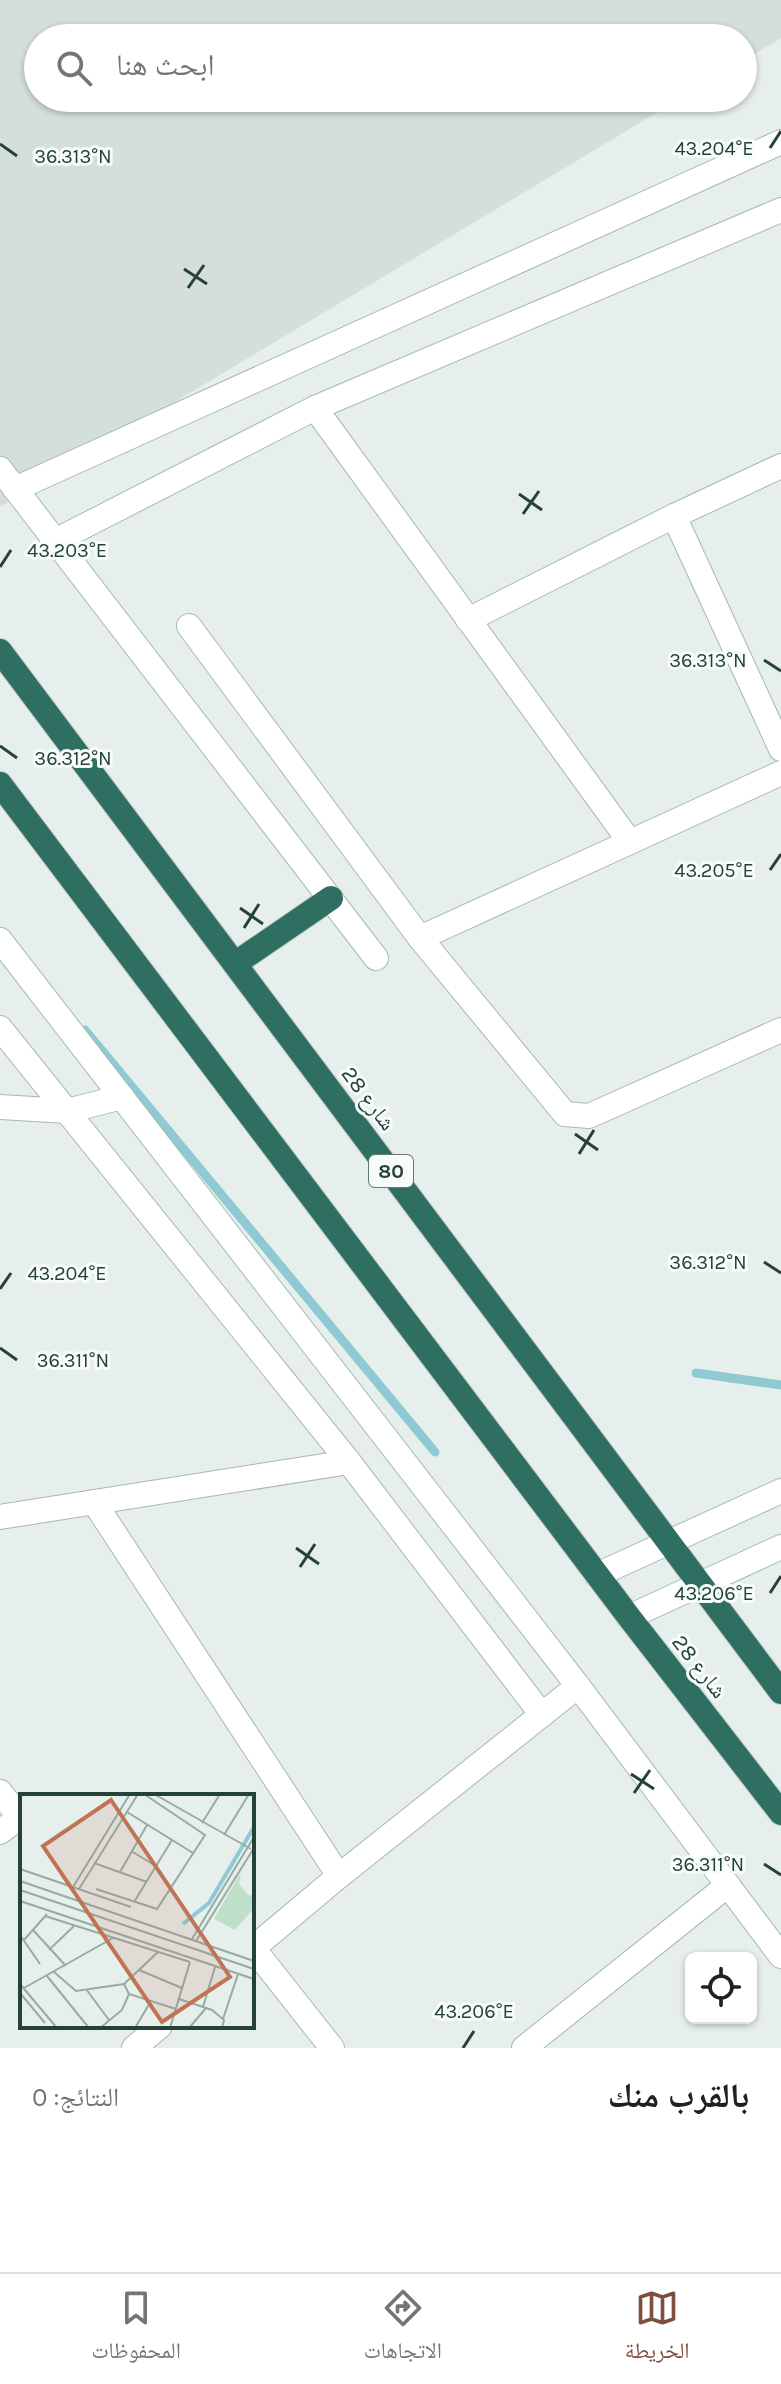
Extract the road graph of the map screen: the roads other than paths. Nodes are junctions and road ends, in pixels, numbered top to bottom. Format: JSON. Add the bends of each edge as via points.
{"nodes":[{"id":1,"x":781,"y":142,"type":"edge"},
{"id":2,"x":781,"y":210,"type":"edge"},
{"id":3,"x":315,"y":408,"type":"junction"},
{"id":4,"x":781,"y":466,"type":"edge"},
{"id":5,"x":7,"y":479,"type":"edge"},
{"id":6,"x":674,"y":516,"type":"junction"},
{"id":7,"x":55,"y":541,"type":"junction"},
{"id":8,"x":468,"y":620,"type":"junction"},
{"id":9,"x":189,"y":626,"type":"dead end"},
{"id":10,"x":0,"y":651,"type":"edge"},
{"id":11,"x":781,"y":749,"type":"edge"},
{"id":12,"x":781,"y":773,"type":"edge"},
{"id":13,"x":0,"y":784,"type":"edge"},
{"id":14,"x":630,"y":842,"type":"junction"},
{"id":15,"x":331,"y":898,"type":"junction"},
{"id":16,"x":420,"y":938,"type":"junction"},
{"id":17,"x":0,"y":940,"type":"edge"},
{"id":18,"x":376,"y":958,"type":"dead end"},
{"id":19,"x":236,"y":963,"type":"junction"},
{"id":20,"x":0,"y":1028,"type":"edge"},
{"id":21,"x":781,"y":1030,"type":"edge"},
{"id":22,"x":122,"y":1097,"type":"junction"},
{"id":23,"x":0,"y":1107,"type":"edge"},
{"id":24,"x":67,"y":1111,"type":"junction"},
{"id":25,"x":349,"y":1462,"type":"junction"},
{"id":26,"x":781,"y":1491,"type":"edge"},
{"id":27,"x":94,"y":1502,"type":"junction"},
{"id":28,"x":0,"y":1517,"type":"edge"},
{"id":29,"x":667,"y":1543,"type":"junction"},
{"id":30,"x":781,"y":1547,"type":"edge"},
{"id":31,"x":597,"y":1575,"type":"junction"},
{"id":32,"x":698,"y":1585,"type":"junction"},
{"id":33,"x":629,"y":1617,"type":"junction"},
{"id":34,"x":578,"y":1686,"type":"junction"},
{"id":35,"x":781,"y":1692,"type":"edge"},
{"id":36,"x":542,"y":1715,"type":"junction"},
{"id":37,"x":0,"y":1792,"type":"edge"},
{"id":38,"x":781,"y":1813,"type":"edge"},
{"id":39,"x":20,"y":1818,"type":"edge"},
{"id":40,"x":20,"y":1820,"type":"edge"},
{"id":41,"x":0,"y":1832,"type":"edge"},
{"id":42,"x":339,"y":1876,"type":"junction"},
{"id":43,"x":728,"y":1885,"type":"junction"},
{"id":44,"x":254,"y":1947,"type":"edge"},
{"id":45,"x":254,"y":1951,"type":"edge"},
{"id":46,"x":781,"y":1956,"type":"edge"},
{"id":47,"x":158,"y":2028,"type":"edge"},
{"id":48,"x":134,"y":2048,"type":"edge"},
{"id":49,"x":332,"y":2048,"type":"edge"},
{"id":50,"x":524,"y":2048,"type":"edge"}],
"edges":[{"from":1,"to":5,"type":"street"},
{"from":2,"to":3,"type":"street"},
{"from":3,"to":7,"type":"street"},
{"from":3,"to":8,"type":"street"},
{"from":4,"to":6,"type":"street"},
{"from":5,"to":7,"type":"street"},
{"from":6,"to":8,"type":"street"},
{"from":6,"to":11,"type":"street"},
{"from":7,"to":15,"type":"street"},
{"from":8,"to":14,"type":"street"},
{"from":9,"to":16,"type":"street"},
{"from":10,"to":19,"type":"highway","name":"شارع 28","number":"80"},
{"from":12,"to":14,"type":"street"},
{"from":13,"to":31,"type":"highway","name":"شارع 28"},
{"from":14,"to":16,"type":"street"},
{"from":15,"to":18,"type":"street"},
{"from":15,"to":19,"type":"highway"},
{"from":16,"to":21,"type":"street","via":[[565,1114],[589,1116]]},
{"from":17,"to":22,"type":"street"},
{"from":19,"to":29,"type":"highway","name":"شارع 28","number":"80"},
{"from":20,"to":24,"type":"street"},
{"from":22,"to":24,"type":"street"},
{"from":22,"to":34,"type":"street"},
{"from":23,"to":24,"type":"street"},
{"from":24,"to":25,"type":"street"},
{"from":25,"to":27,"type":"street"},
{"from":25,"to":36,"type":"street"},
{"from":26,"to":29,"type":"street"},
{"from":27,"to":28,"type":"street"},
{"from":27,"to":42,"type":"street"},
{"from":29,"to":31,"type":"street"},
{"from":29,"to":32,"type":"highway","name":"شارع 28","number":"80"},
{"from":30,"to":32,"type":"street"},
{"from":31,"to":33,"type":"highway","name":"شارع 28"},
{"from":32,"to":33,"type":"street"},
{"from":32,"to":35,"type":"highway","name":"شارع 28","number":"80"},
{"from":33,"to":38,"type":"highway","name":"شارع 28"},
{"from":34,"to":36,"type":"street"},
{"from":34,"to":43,"type":"street"},
{"from":36,"to":42,"type":"street"},
{"from":37,"to":39,"type":"street"},
{"from":40,"to":41,"type":"street"},
{"from":42,"to":44,"type":"street"},
{"from":43,"to":46,"type":"street"},
{"from":43,"to":50,"type":"street"},
{"from":45,"to":49,"type":"street"},
{"from":47,"to":48,"type":"street"}]}
